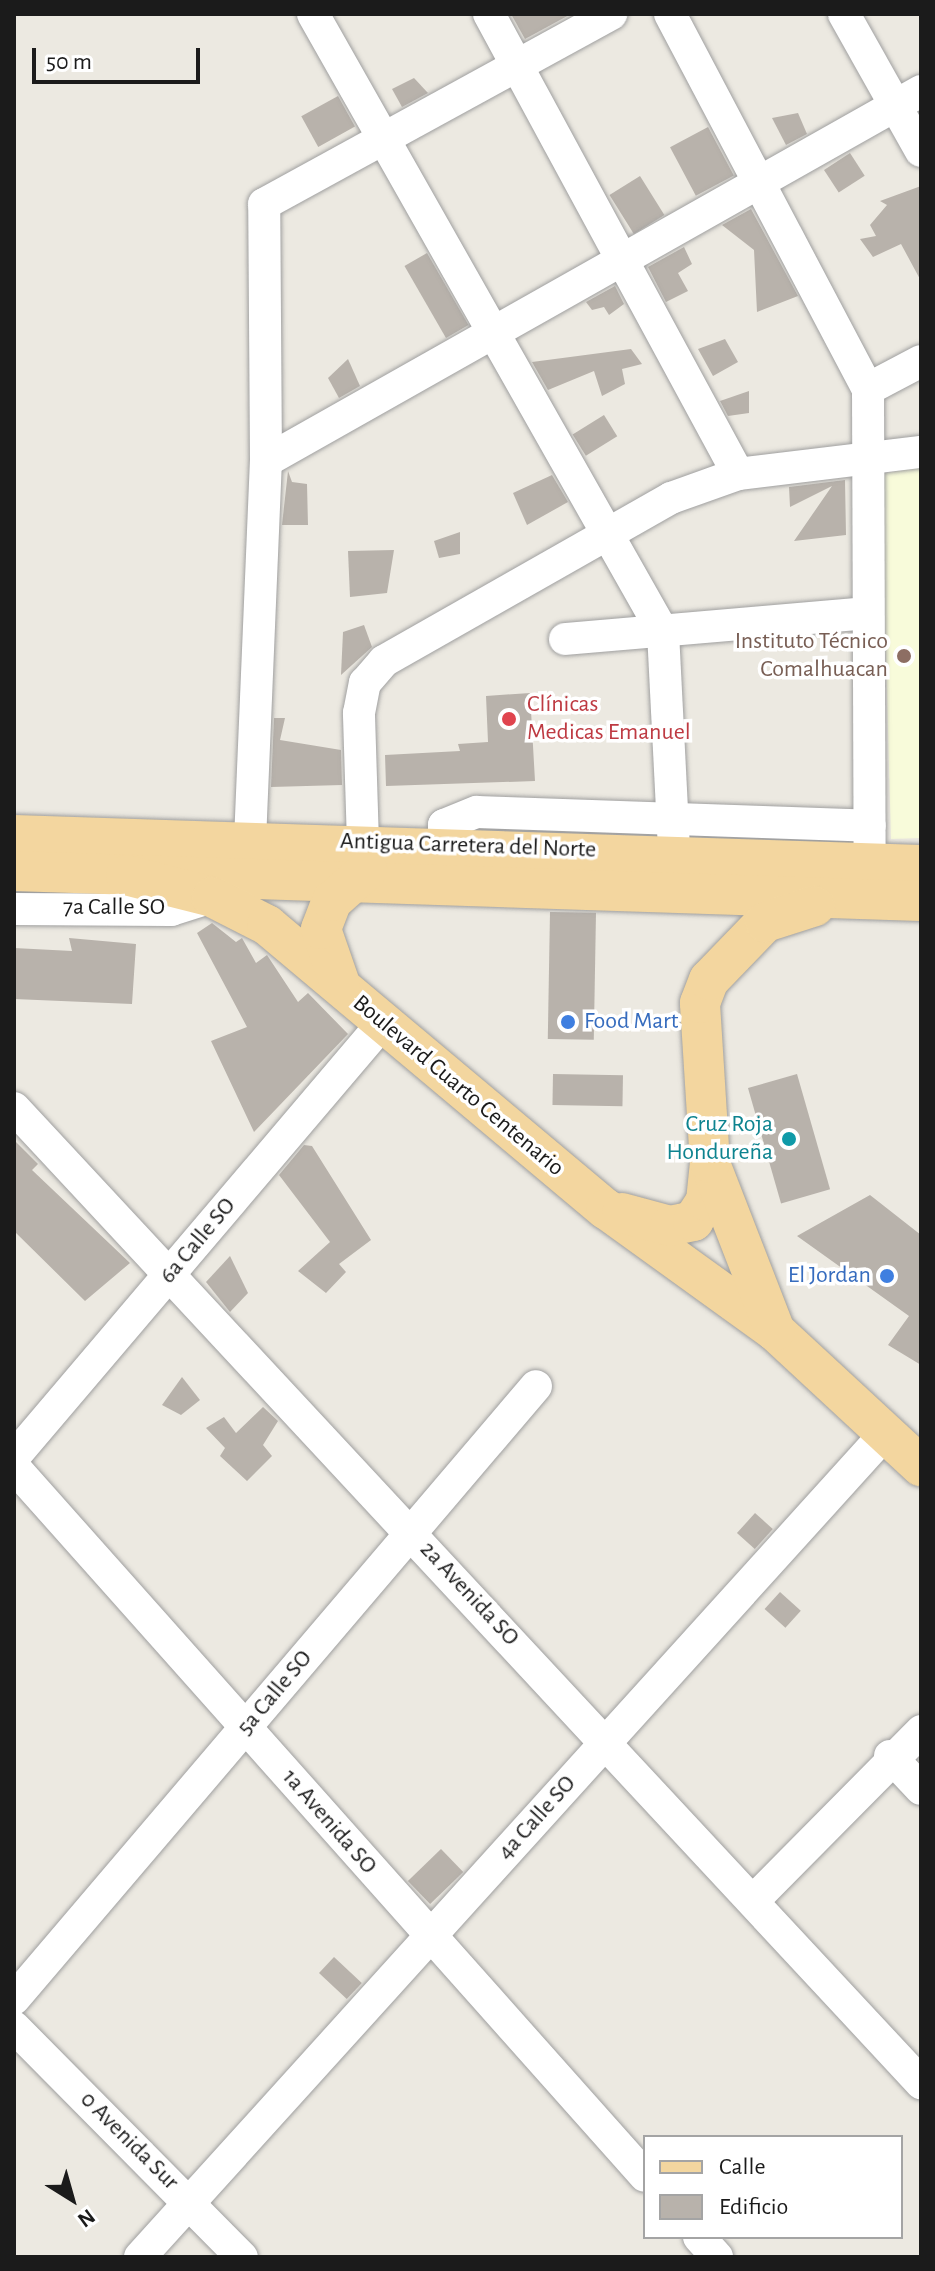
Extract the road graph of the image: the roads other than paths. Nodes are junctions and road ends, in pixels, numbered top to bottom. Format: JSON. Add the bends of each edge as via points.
{"nodes":[{"id":1,"x":313,"y":14,"type":"edge"},
{"id":2,"x":489,"y":14,"type":"edge"},
{"id":3,"x":611,"y":14,"type":"edge"},
{"id":4,"x":670,"y":14,"type":"edge"},
{"id":5,"x":844,"y":14,"type":"edge"},
{"id":6,"x":517,"y":65,"type":"junction"},
{"id":7,"x":908,"y":98,"type":"edge"},
{"id":8,"x":386,"y":138,"type":"junction"},
{"id":9,"x":921,"y":151,"type":"edge"},
{"id":10,"x":763,"y":179,"type":"junction"},
{"id":11,"x":623,"y":259,"type":"junction"},
{"id":12,"x":496,"y":331,"type":"junction"},
{"id":13,"x":921,"y":361,"type":"edge"},
{"id":14,"x":868,"y":389,"type":"junction"},
{"id":15,"x":921,"y":452,"type":"edge"},
{"id":16,"x":266,"y":461,"type":"junction"},
{"id":17,"x":865,"y":462,"type":"junction"},
{"id":18,"x":738,"y":474,"type":"junction"},
{"id":19,"x":611,"y":534,"type":"junction"},
{"id":20,"x":867,"y":613,"type":"junction"},
{"id":21,"x":663,"y":632,"type":"junction"},
{"id":22,"x":565,"y":639,"type":"dead end"},
{"id":23,"x":870,"y":826,"type":"junction"},
{"id":24,"x":673,"y":833,"type":"junction"},
{"id":25,"x":14,"y":835,"type":"edge"},
{"id":26,"x":250,"y":841,"type":"junction"},
{"id":27,"x":372,"y":856,"type":"junction"},
{"id":28,"x":921,"y":865,"type":"edge"},
{"id":29,"x":14,"y":871,"type":"edge"},
{"id":30,"x":126,"y":875,"type":"junction"},
{"id":31,"x":868,"y":883,"type":"junction"},
{"id":32,"x":212,"y":897,"type":"junction"},
{"id":33,"x":921,"y":901,"type":"edge"},
{"id":34,"x":14,"y":909,"type":"edge"},
{"id":35,"x":344,"y":991,"type":"junction"},
{"id":36,"x":381,"y":1025,"type":"junction"},
{"id":37,"x":14,"y":1108,"type":"edge"},
{"id":38,"x":710,"y":1163,"type":"junction"},
{"id":39,"x":606,"y":1209,"type":"junction"},
{"id":40,"x":172,"y":1272,"type":"junction"},
{"id":41,"x":775,"y":1331,"type":"junction"},
{"id":42,"x":536,"y":1386,"type":"dead end"},
{"id":43,"x":885,"y":1434,"type":"junction"},
{"id":44,"x":14,"y":1457,"type":"edge"},
{"id":45,"x":921,"y":1466,"type":"edge"},
{"id":46,"x":14,"y":1467,"type":"edge"},
{"id":47,"x":412,"y":1532,"type":"junction"},
{"id":48,"x":246,"y":1727,"type":"junction"},
{"id":49,"x":921,"y":1731,"type":"edge"},
{"id":50,"x":606,"y":1742,"type":"junction"},
{"id":51,"x":890,"y":1756,"type":"junction"},
{"id":52,"x":921,"y":1789,"type":"edge"},
{"id":53,"x":756,"y":1898,"type":"junction"},
{"id":54,"x":430,"y":1935,"type":"junction"},
{"id":55,"x":14,"y":1999,"type":"edge"},
{"id":56,"x":14,"y":2027,"type":"edge"},
{"id":57,"x":921,"y":2083,"type":"edge"},
{"id":58,"x":643,"y":2174,"type":"edge"},
{"id":59,"x":190,"y":2202,"type":"junction"},
{"id":60,"x":140,"y":2257,"type":"edge"},
{"id":61,"x":242,"y":2257,"type":"edge"}],
"edges":[{"from":1,"to":8,"type":"street"},
{"from":2,"to":6,"type":"street"},
{"from":3,"to":6,"type":"street"},
{"from":4,"to":10,"type":"street"},
{"from":5,"to":7,"type":"street"},
{"from":6,"to":8,"type":"street"},
{"from":6,"to":11,"type":"street"},
{"from":7,"to":9,"type":"street"},
{"from":7,"to":10,"type":"street"},
{"from":8,"to":12,"type":"street"},
{"from":8,"to":16,"type":"street","via":[[264,204]]},
{"from":10,"to":11,"type":"street"},
{"from":10,"to":14,"type":"street"},
{"from":11,"to":12,"type":"street"},
{"from":11,"to":18,"type":"street"},
{"from":12,"to":16,"type":"street"},
{"from":12,"to":19,"type":"street"},
{"from":13,"to":14,"type":"street"},
{"from":14,"to":17,"type":"street"},
{"from":15,"to":17,"type":"street"},
{"from":16,"to":26,"type":"street"},
{"from":17,"to":18,"type":"street"},
{"from":17,"to":20,"type":"street"},
{"from":18,"to":19,"type":"street","via":[[671,498]]},
{"from":19,"to":21,"type":"street"},
{"from":19,"to":27,"type":"street","via":[[384,661],[365,683],[359,713]]},
{"from":20,"to":21,"type":"street"},
{"from":20,"to":23,"type":"street"},
{"from":21,"to":22,"type":"street"},
{"from":21,"to":24,"type":"street"},
{"from":23,"to":24,"type":"street"},
{"from":23,"to":31,"type":"street"},
{"from":24,"to":27,"type":"main road","name":"Antigua Carretera del Norte","via":[[444,845]]},
{"from":24,"to":31,"type":"main road","name":"Antigua Carretera del Norte"},
{"from":25,"to":26,"type":"main road","name":"Antigua Carretera del Norte"},
{"from":26,"to":27,"type":"main road","name":"Antigua Carretera del Norte"},
{"from":27,"to":30,"type":"main road","name":"Antigua Carretera del Norte"},
{"from":27,"to":31,"type":"main road","name":"Antigua Carretera del Norte"},
{"from":27,"to":35,"type":"main road","via":[[332,901],[321,929],[325,959]]},
{"from":28,"to":31,"type":"main road","name":"Antigua Carretera del Norte"},
{"from":29,"to":30,"type":"main road","name":"Antigua Carretera del Norte"},
{"from":30,"to":32,"type":"main road","name":"Boulevard Cuarto Centenario"},
{"from":31,"to":33,"type":"main road","name":"Antigua Carretera del Norte"},
{"from":31,"to":38,"type":"main road","name":"Boulevard Cuarto Centenario","via":[[765,922],[709,980],[698,1049]]},
{"from":32,"to":34,"type":"street","name":"7a Calle SO","via":[[171,910]]},
{"from":32,"to":35,"type":"main road","name":"Boulevard Cuarto Centenario","via":[[267,925]]},
{"from":35,"to":36,"type":"main road","name":"Boulevard Cuarto Centenario"},
{"from":36,"to":39,"type":"main road","name":"Boulevard Cuarto Centenario"},
{"from":36,"to":40,"type":"street","name":"6a Calle SO"},
{"from":37,"to":40,"type":"street","name":"2a Avenida SO"},
{"from":38,"to":39,"type":"main road","via":[[706,1201],[693,1221],[670,1226]]},
{"from":38,"to":41,"type":"main road","name":"Boulevard Cuarto Centenario"},
{"from":39,"to":41,"type":"main road","name":"Boulevard Cuarto Centenario"},
{"from":40,"to":44,"type":"street","name":"6a Calle SO"},
{"from":40,"to":47,"type":"street","name":"2a Avenida SO"},
{"from":41,"to":43,"type":"main road","name":"Boulevard Cuarto Centenario"},
{"from":42,"to":47,"type":"street","name":"5a Calle SO"},
{"from":43,"to":45,"type":"main road","name":"Boulevard Cuarto Centenario"},
{"from":43,"to":50,"type":"street","name":"4a Calle SO"},
{"from":46,"to":48,"type":"street","name":"1a Avenida SO"},
{"from":47,"to":48,"type":"street","name":"5a Calle SO"},
{"from":47,"to":50,"type":"street","name":"2a Avenida SO"},
{"from":48,"to":54,"type":"street","name":"1a Avenida SO"},
{"from":48,"to":55,"type":"street","name":"5a Calle SO"},
{"from":49,"to":51,"type":"street"},
{"from":50,"to":53,"type":"street","name":"2a Avenida SO"},
{"from":50,"to":54,"type":"street","name":"4a Calle SO"},
{"from":51,"to":52,"type":"street"},
{"from":51,"to":53,"type":"street"},
{"from":53,"to":57,"type":"street","name":"2a Avenida SO"},
{"from":54,"to":58,"type":"street","name":"1a Avenida SO"},
{"from":54,"to":59,"type":"street","name":"4a Calle SO"},
{"from":56,"to":59,"type":"street","name":"0 Avenida Sur"},
{"from":59,"to":60,"type":"street","name":"4a Calle SO"},
{"from":59,"to":61,"type":"street","name":"0 Avenida Sur"}]}
